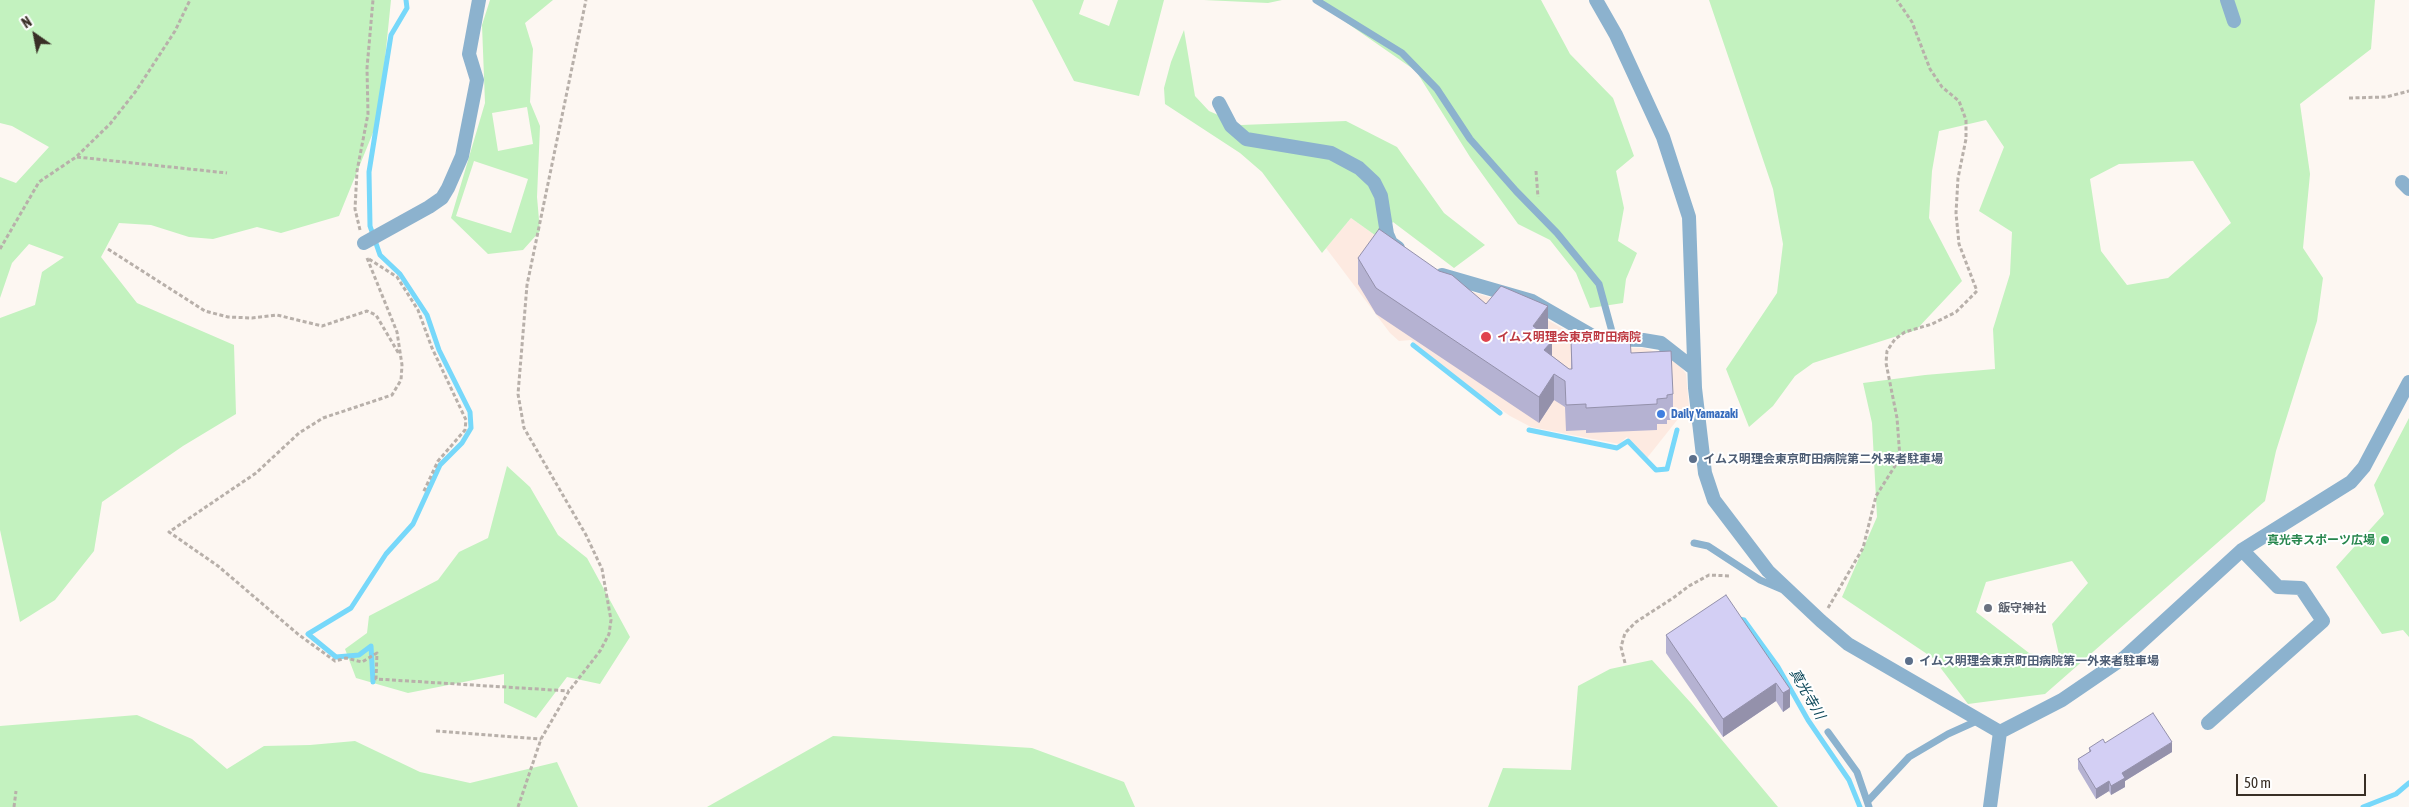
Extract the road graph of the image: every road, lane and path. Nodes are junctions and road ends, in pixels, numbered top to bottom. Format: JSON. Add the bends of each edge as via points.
{"nodes":[{"id":1,"x":190,"y":0,"type":"edge"},
{"id":2,"x":373,"y":0,"type":"edge"},
{"id":3,"x":478,"y":0,"type":"edge"},
{"id":4,"x":586,"y":0,"type":"edge"},
{"id":5,"x":1316,"y":0,"type":"edge"},
{"id":6,"x":1596,"y":0,"type":"edge"},
{"id":7,"x":1897,"y":0,"type":"edge"},
{"id":8,"x":2227,"y":0,"type":"edge"},
{"id":9,"x":2234,"y":21,"type":"dead end"},
{"id":10,"x":2409,"y":90,"type":"edge"},
{"id":11,"x":2349,"y":98,"type":"dead end"},
{"id":12,"x":1219,"y":103,"type":"dead end"},
{"id":13,"x":76,"y":157,"type":"junction"},
{"id":14,"x":1536,"y":170,"type":"dead end"},
{"id":15,"x":227,"y":173,"type":"dead end"},
{"id":16,"x":1539,"y":213,"type":"junction"},
{"id":17,"x":363,"y":244,"type":"junction"},
{"id":18,"x":0,"y":249,"type":"edge"},
{"id":19,"x":108,"y":249,"type":"dead end"},
{"id":20,"x":1406,"y":253,"type":"edge"},
{"id":21,"x":367,"y":258,"type":"junction"},
{"id":22,"x":1430,"y":267,"type":"edge"},
{"id":23,"x":1614,"y":339,"type":"junction"},
{"id":24,"x":401,"y":357,"type":"junction"},
{"id":25,"x":1693,"y":368,"type":"junction"},
{"id":26,"x":2409,"y":382,"type":"edge"},
{"id":27,"x":423,"y":493,"type":"dead end"},
{"id":28,"x":1694,"y":543,"type":"dead end"},
{"id":29,"x":2242,"y":550,"type":"junction"},
{"id":30,"x":1736,"y":579,"type":"dead end"},
{"id":31,"x":1791,"y":594,"type":"junction"},
{"id":32,"x":1820,"y":621,"type":"junction"},
{"id":33,"x":1624,"y":663,"type":"dead end"},
{"id":34,"x":569,"y":690,"type":"junction"},
{"id":35,"x":1980,"y":720,"type":"junction"},
{"id":36,"x":2208,"y":723,"type":"dead end"},
{"id":37,"x":436,"y":731,"type":"dead end"},
{"id":38,"x":1828,"y":732,"type":"dead end"},
{"id":39,"x":2000,"y":732,"type":"junction"},
{"id":40,"x":541,"y":740,"type":"junction"},
{"id":41,"x":16,"y":791,"type":"dead end"},
{"id":42,"x":1868,"y":804,"type":"edge"},
{"id":43,"x":14,"y":807,"type":"edge"},
{"id":44,"x":518,"y":807,"type":"edge"},
{"id":45,"x":1990,"y":807,"type":"edge"}],
"edges":[{"from":1,"to":13,"type":"path","via":[[175,31],[136,91],[110,124]]},
{"from":2,"to":17,"type":"path","via":[[368,114],[357,171],[355,209]]},
{"from":3,"to":17,"type":"street","via":[[469,54],[477,80],[462,156],[442,198]]},
{"from":4,"to":34,"type":"path","via":[[527,284],[518,394],[524,428],[586,535],[602,569],[607,595],[611,620],[609,634],[600,651]]},
{"from":5,"to":16,"type":"lane","via":[[1402,53],[1436,89],[1470,139]]},
{"from":6,"to":25,"type":"street","via":[[1616,35],[1663,137],[1688,216]]},
{"from":7,"to":32,"type":"path","via":[[1912,22],[1930,69],[1942,87],[1959,101],[1966,120],[1956,213],[1959,244],[1977,291],[1956,312],[1895,338],[1887,351],[1900,458],[1876,496],[1863,548]]},
{"from":8,"to":9,"type":"street"},
{"from":10,"to":11,"type":"path","via":[[2386,97]]},
{"from":12,"to":20,"type":"street","via":[[1231,126],[1246,139],[1331,153],[1360,168],[1374,182],[1381,196],[1391,244]]},
{"from":13,"to":15,"type":"path"},
{"from":13,"to":18,"type":"path","via":[[39,182]]},
{"from":14,"to":16,"type":"path"},
{"from":16,"to":23,"type":"lane","via":[[1599,284]]},
{"from":17,"to":21,"type":"path"},
{"from":19,"to":24,"type":"path","via":[[205,311],[228,317],[277,316],[322,326],[367,311],[376,314]]},
{"from":21,"to":24,"type":"path","via":[[390,309]]},
{"from":21,"to":27,"type":"path","via":[[396,277],[418,310],[466,420],[465,430],[438,461]]},
{"from":22,"to":23,"type":"street","via":[[1446,277],[1532,301],[1598,339]]},
{"from":23,"to":25,"type":"street","via":[[1661,343]]},
{"from":24,"to":34,"type":"path","via":[[401,380],[392,395],[324,418],[299,432],[256,473],[169,532],[218,566],[299,635],[335,660],[346,658],[362,662],[377,653],[376,679]]},
{"from":25,"to":31,"type":"street","via":[[1709,490],[1768,572]]},
{"from":26,"to":29,"type":"street","via":[[2364,467],[2351,482]]},
{"from":28,"to":31,"type":"lane","via":[[1708,546],[1760,580]]},
{"from":29,"to":36,"type":"street","via":[[2278,587],[2301,588],[2324,621]]},
{"from":29,"to":39,"type":"street","via":[[2125,657],[2062,700]]},
{"from":30,"to":33,"type":"path","via":[[1729,575],[1709,575],[1636,622],[1625,633],[1621,647]]},
{"from":31,"to":32,"type":"street"},
{"from":32,"to":35,"type":"street","via":[[1848,644]]},
{"from":34,"to":40,"type":"path"},
{"from":35,"to":39,"type":"street"},
{"from":35,"to":42,"type":"lane","via":[[1909,757]]},
{"from":37,"to":40,"type":"path"},
{"from":38,"to":42,"type":"lane","via":[[1857,772]]},
{"from":39,"to":45,"type":"street"},
{"from":40,"to":44,"type":"path"},
{"from":41,"to":43,"type":"path"}]}
